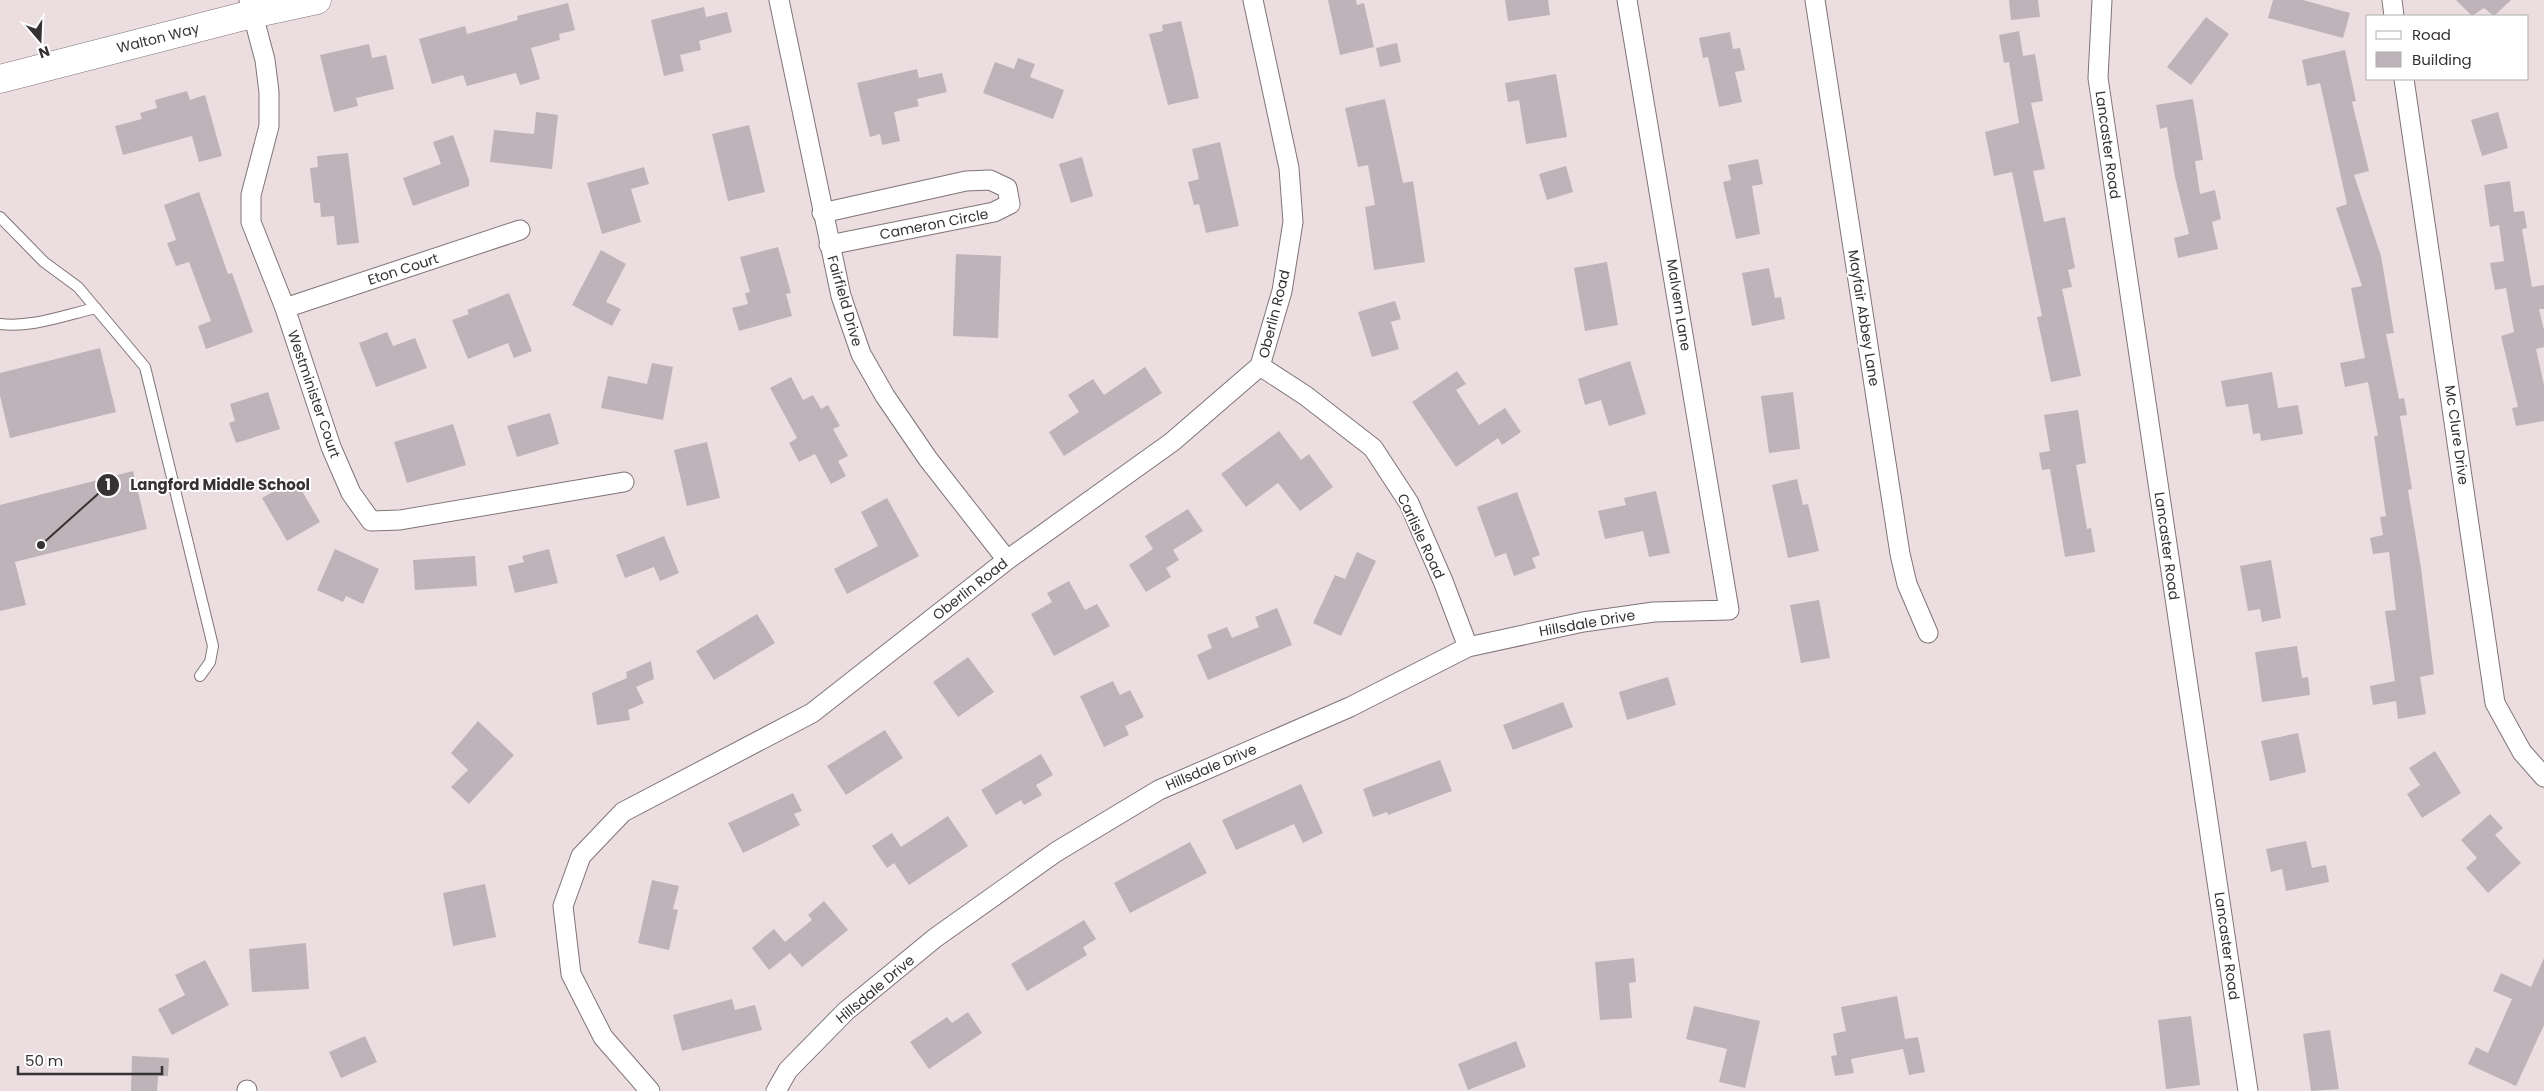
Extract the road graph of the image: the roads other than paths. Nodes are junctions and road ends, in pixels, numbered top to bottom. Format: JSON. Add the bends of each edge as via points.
{"nodes":[{"id":1,"x":318,"y":0,"type":"edge"},
{"id":2,"x":779,"y":0,"type":"edge"},
{"id":3,"x":1253,"y":0,"type":"edge"},
{"id":4,"x":1627,"y":0,"type":"edge"},
{"id":5,"x":1815,"y":0,"type":"edge"},
{"id":6,"x":2102,"y":0,"type":"edge"},
{"id":7,"x":2392,"y":0,"type":"edge"},
{"id":8,"x":250,"y":7,"type":"edge"},
{"id":9,"x":2394,"y":15,"type":"edge"},
{"id":10,"x":3,"y":73,"type":"edge"},
{"id":11,"x":2404,"y":80,"type":"edge"},
{"id":12,"x":822,"y":213,"type":"junction"},
{"id":13,"x":0,"y":217,"type":"edge"},
{"id":14,"x":520,"y":230,"type":"dead end"},
{"id":15,"x":829,"y":245,"type":"junction"},
{"id":16,"x":96,"y":308,"type":"junction"},
{"id":17,"x":285,"y":308,"type":"junction"},
{"id":18,"x":0,"y":324,"type":"edge"},
{"id":19,"x":1260,"y":366,"type":"junction"},
{"id":20,"x":624,"y":482,"type":"dead end"},
{"id":21,"x":1007,"y":560,"type":"junction"},
{"id":22,"x":1729,"y":610,"type":"joint"},
{"id":23,"x":1928,"y":632,"type":"dead end"},
{"id":24,"x":1468,"y":647,"type":"junction"},
{"id":25,"x":200,"y":676,"type":"dead end"},
{"id":26,"x":2544,"y":777,"type":"edge"},
{"id":27,"x":650,"y":1091,"type":"edge"},
{"id":28,"x":776,"y":1091,"type":"edge"},
{"id":29,"x":2248,"y":1091,"type":"edge"}],
"edges":[{"from":1,"to":8,"type":"main road","name":"Walton Way"},
{"from":2,"to":12,"type":"street","name":"Fairfield Drive"},
{"from":3,"to":19,"type":"street","name":"Oberlin Road","via":[[1289,168],[1293,222],[1282,291]]},
{"from":4,"to":22,"type":"street","name":"Malvern Lane"},
{"from":5,"to":23,"type":"street","name":"Mayfair Abbey Lane","via":[[1900,554],[1907,584]]},
{"from":6,"to":29,"type":"street","name":"Lancaster Road","via":[[2098,78]]},
{"from":7,"to":9,"type":"street"},
{"from":8,"to":10,"type":"main road","name":"Walton Way"},
{"from":8,"to":17,"type":"street","name":"Westminister Court","via":[[265,60],[269,92],[269,126],[251,195],[251,222]]},
{"from":11,"to":26,"type":"street","name":"Mc Clure Drive","via":[[2495,703],[2522,752]]},
{"from":12,"to":15,"type":"street","name":"Fairfield Drive"},
{"from":12,"to":15,"type":"street","name":"Cameron Circle","via":[[966,181],[990,180],[1007,188],[1010,204],[994,212]]},
{"from":13,"to":16,"type":"lane","via":[[44,262],[78,287]]},
{"from":14,"to":17,"type":"street","name":"Eton Court"},
{"from":15,"to":21,"type":"street","name":"Fairfield Drive","via":[[841,296],[861,354],[928,459]]},
{"from":16,"to":18,"type":"lane","via":[[32,323]]},
{"from":16,"to":25,"type":"lane","via":[[145,367],[213,646],[210,662]]},
{"from":17,"to":20,"type":"street","name":"Westminister Court","via":[[331,448],[351,493],[371,521],[400,520]]},
{"from":19,"to":21,"type":"street","name":"Oberlin Road","via":[[1172,442]]},
{"from":19,"to":24,"type":"street","name":"Carlisle Road","via":[[1306,396],[1373,448],[1409,503]]},
{"from":21,"to":27,"type":"street","name":"Oberlin Road","via":[[812,713],[623,812],[581,856],[564,906],[570,974],[603,1037]]},
{"from":22,"to":24,"type":"street","name":"Hillsdale Drive","via":[[1654,612],[1583,622]]},
{"from":24,"to":28,"type":"street","name":"Hillsdale Drive","via":[[1350,707],[1158,790],[1056,852],[935,938],[846,1011],[788,1070]]}]}
